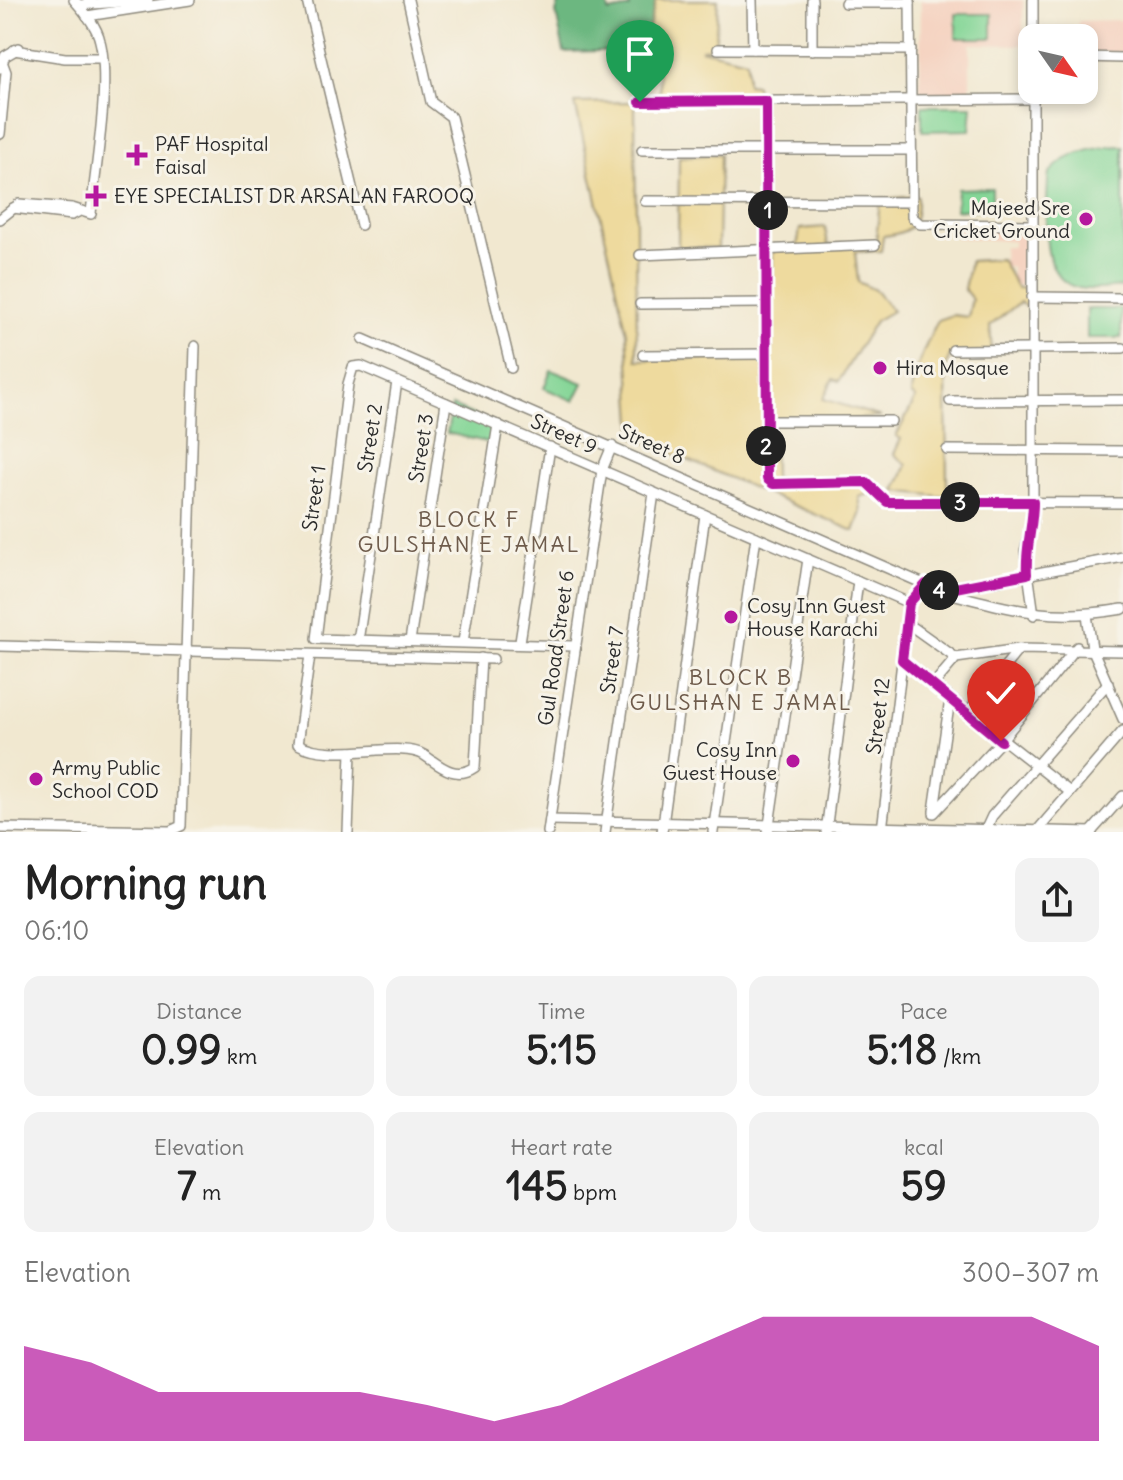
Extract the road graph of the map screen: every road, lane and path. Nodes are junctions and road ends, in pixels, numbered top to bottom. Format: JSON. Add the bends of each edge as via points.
{"nodes":[{"id":1,"x":148,"y":0,"type":"edge"},
{"id":2,"x":190,"y":0,"type":"edge"},
{"id":3,"x":307,"y":0,"type":"edge"},
{"id":4,"x":408,"y":0,"type":"edge"},
{"id":5,"x":752,"y":0,"type":"edge"},
{"id":6,"x":812,"y":0,"type":"edge"},
{"id":7,"x":1033,"y":0,"type":"edge"},
{"id":8,"x":82,"y":2,"type":"edge"},
{"id":9,"x":910,"y":2,"type":"edge"},
{"id":10,"x":845,"y":3,"type":"dead end"},
{"id":11,"x":99,"y":15,"type":"junction"},
{"id":12,"x":87,"y":16,"type":"junction"},
{"id":13,"x":1033,"y":24,"type":"edge"},
{"id":14,"x":718,"y":49,"type":"dead end"},
{"id":15,"x":753,"y":49,"type":"junction"},
{"id":16,"x":812,"y":50,"type":"junction"},
{"id":17,"x":911,"y":50,"type":"junction"},
{"id":18,"x":1098,"y":57,"type":"edge"},
{"id":19,"x":102,"y":58,"type":"junction"},
{"id":20,"x":1123,"y":58,"type":"edge"},
{"id":21,"x":2,"y":66,"type":"edge"},
{"id":22,"x":1018,"y":96,"type":"edge"},
{"id":23,"x":911,"y":99,"type":"junction"},
{"id":24,"x":766,"y":101,"type":"junction"},
{"id":25,"x":640,"y":102,"type":"dead end"},
{"id":26,"x":1034,"y":104,"type":"edge"},
{"id":27,"x":0,"y":134,"type":"edge"},
{"id":28,"x":766,"y":149,"type":"junction"},
{"id":29,"x":642,"y":150,"type":"dead end"},
{"id":30,"x":911,"y":150,"type":"junction"},
{"id":31,"x":768,"y":200,"type":"junction"},
{"id":32,"x":645,"y":201,"type":"dead end"},
{"id":33,"x":912,"y":202,"type":"junction"},
{"id":34,"x":0,"y":219,"type":"edge"},
{"id":35,"x":361,"y":225,"type":"dead end"},
{"id":36,"x":1033,"y":225,"type":"junction"},
{"id":37,"x":875,"y":245,"type":"dead end"},
{"id":38,"x":767,"y":250,"type":"junction"},
{"id":39,"x":640,"y":255,"type":"dead end"},
{"id":40,"x":1032,"y":297,"type":"junction"},
{"id":41,"x":1123,"y":298,"type":"edge"},
{"id":42,"x":767,"y":303,"type":"junction"},
{"id":43,"x":640,"y":304,"type":"dead end"},
{"id":44,"x":363,"y":339,"type":"dead end"},
{"id":45,"x":195,"y":346,"type":"dead end"},
{"id":46,"x":1032,"y":348,"type":"junction"},
{"id":47,"x":1123,"y":348,"type":"edge"},
{"id":48,"x":953,"y":350,"type":"dead end"},
{"id":49,"x":767,"y":354,"type":"junction"},
{"id":50,"x":643,"y":355,"type":"dead end"},
{"id":51,"x":356,"y":365,"type":"joint"},
{"id":52,"x":511,"y":368,"type":"dead end"},
{"id":53,"x":397,"y":382,"type":"junction"},
{"id":54,"x":1032,"y":400,"type":"junction"},
{"id":55,"x":1123,"y":400,"type":"edge"},
{"id":56,"x":950,"y":401,"type":"dead end"},
{"id":57,"x":446,"y":403,"type":"junction"},
{"id":58,"x":767,"y":421,"type":"junction"},
{"id":59,"x":891,"y":421,"type":"dead end"},
{"id":60,"x":498,"y":425,"type":"junction"},
{"id":61,"x":612,"y":446,"type":"junction"},
{"id":62,"x":550,"y":447,"type":"junction"},
{"id":63,"x":947,"y":450,"type":"dead end"},
{"id":64,"x":1033,"y":451,"type":"junction"},
{"id":65,"x":1123,"y":451,"type":"edge"},
{"id":66,"x":602,"y":470,"type":"junction"},
{"id":67,"x":654,"y":493,"type":"junction"},
{"id":68,"x":1033,"y":502,"type":"junction"},
{"id":69,"x":1123,"y":503,"type":"edge"},
{"id":70,"x":705,"y":515,"type":"junction"},
{"id":71,"x":756,"y":537,"type":"junction"},
{"id":72,"x":1123,"y":557,"type":"edge"},
{"id":73,"x":808,"y":559,"type":"junction"},
{"id":74,"x":1027,"y":574,"type":"junction"},
{"id":75,"x":858,"y":581,"type":"junction"},
{"id":76,"x":926,"y":584,"type":"junction"},
{"id":77,"x":940,"y":591,"type":"junction"},
{"id":78,"x":909,"y":603,"type":"junction"},
{"id":79,"x":1123,"y":610,"type":"edge"},
{"id":80,"x":1034,"y":615,"type":"junction"},
{"id":81,"x":1087,"y":615,"type":"junction"},
{"id":82,"x":907,"y":623,"type":"junction"},
{"id":83,"x":358,"y":641,"type":"junction"},
{"id":84,"x":410,"y":641,"type":"junction"},
{"id":85,"x":463,"y":642,"type":"junction"},
{"id":86,"x":520,"y":642,"type":"junction"},
{"id":87,"x":0,"y":646,"type":"edge"},
{"id":88,"x":573,"y":646,"type":"junction"},
{"id":89,"x":1077,"y":647,"type":"junction"},
{"id":90,"x":1092,"y":648,"type":"junction"},
{"id":91,"x":1019,"y":649,"type":"junction"},
{"id":92,"x":185,"y":650,"type":"junction"},
{"id":93,"x":1123,"y":651,"type":"edge"},
{"id":94,"x":310,"y":655,"type":"junction"},
{"id":95,"x":481,"y":658,"type":"junction"},
{"id":96,"x":956,"y":658,"type":"junction"},
{"id":97,"x":493,"y":659,"type":"dead end"},
{"id":98,"x":902,"y":660,"type":"junction"},
{"id":99,"x":1108,"y":683,"type":"junction"},
{"id":100,"x":933,"y":685,"type":"junction"},
{"id":101,"x":950,"y":699,"type":"junction"},
{"id":102,"x":967,"y":713,"type":"junction"},
{"id":103,"x":1123,"y":719,"type":"edge"},
{"id":104,"x":1123,"y":731,"type":"edge"},
{"id":105,"x":1001,"y":741,"type":"junction"},
{"id":106,"x":351,"y":752,"type":"junction"},
{"id":107,"x":1034,"y":765,"type":"junction"},
{"id":108,"x":1070,"y":792,"type":"junction"},
{"id":109,"x":1123,"y":796,"type":"edge"},
{"id":110,"x":934,"y":813,"type":"junction"},
{"id":111,"x":550,"y":820,"type":"junction"},
{"id":112,"x":606,"y":821,"type":"junction"},
{"id":113,"x":662,"y":827,"type":"edge"},
{"id":114,"x":0,"y":828,"type":"edge"},
{"id":115,"x":713,"y":828,"type":"edge"},
{"id":116,"x":769,"y":828,"type":"edge"},
{"id":117,"x":826,"y":829,"type":"edge"},
{"id":118,"x":882,"y":829,"type":"edge"},
{"id":119,"x":931,"y":830,"type":"edge"},
{"id":120,"x":985,"y":831,"type":"edge"},
{"id":121,"x":1036,"y":831,"type":"edge"},
{"id":122,"x":348,"y":832,"type":"edge"},
{"id":123,"x":548,"y":832,"type":"edge"},
{"id":124,"x":605,"y":832,"type":"edge"},
{"id":125,"x":1092,"y":832,"type":"edge"}],
"edges":[{"from":1,"to":8,"type":"street"},
{"from":2,"to":11,"type":"street"},
{"from":3,"to":35,"type":"street"},
{"from":4,"to":52,"type":"street","via":[[431,102],[451,117]]},
{"from":5,"to":15,"type":"street"},
{"from":6,"to":16,"type":"street"},
{"from":7,"to":13,"type":"street"},
{"from":8,"to":11,"type":"street"},
{"from":8,"to":12,"type":"street"},
{"from":9,"to":10,"type":"street"},
{"from":9,"to":17,"type":"street"},
{"from":11,"to":12,"type":"street"},
{"from":12,"to":19,"type":"street","via":[[97,31]]},
{"from":14,"to":15,"type":"street"},
{"from":15,"to":16,"type":"street"},
{"from":16,"to":17,"type":"street"},
{"from":17,"to":23,"type":"street"},
{"from":18,"to":20,"type":"street"},
{"from":19,"to":21,"type":"street","via":[[14,50]]},
{"from":19,"to":34,"type":"street","via":[[91,214],[13,208]]},
{"from":21,"to":27,"type":"street","via":[[6,72]]},
{"from":22,"to":23,"type":"street"},
{"from":23,"to":24,"type":"street"},
{"from":23,"to":30,"type":"street"},
{"from":24,"to":25,"type":"street"},
{"from":24,"to":28,"type":"street"},
{"from":26,"to":36,"type":"street"},
{"from":28,"to":29,"type":"street"},
{"from":28,"to":30,"type":"street"},
{"from":28,"to":31,"type":"street"},
{"from":30,"to":33,"type":"street"},
{"from":31,"to":32,"type":"street"},
{"from":31,"to":33,"type":"street"},
{"from":31,"to":38,"type":"street"},
{"from":33,"to":36,"type":"street","via":[[912,217],[920,224]]},
{"from":36,"to":40,"type":"street"},
{"from":37,"to":38,"type":"street"},
{"from":38,"to":39,"type":"street"},
{"from":38,"to":42,"type":"street"},
{"from":40,"to":41,"type":"street"},
{"from":40,"to":46,"type":"street"},
{"from":42,"to":43,"type":"street"},
{"from":42,"to":49,"type":"street"},
{"from":44,"to":61,"type":"street","name":"Street 8"},
{"from":45,"to":92,"type":"street"},
{"from":46,"to":47,"type":"street"},
{"from":46,"to":48,"type":"street"},
{"from":46,"to":54,"type":"street"},
{"from":49,"to":50,"type":"street"},
{"from":49,"to":58,"type":"street"},
{"from":51,"to":53,"type":"street","name":"Street 9"},
{"from":51,"to":83,"type":"street","name":"Street 1","via":[[348,384],[316,639]]},
{"from":53,"to":57,"type":"street","name":"Street 9"},
{"from":53,"to":83,"type":"street","name":"Street 2"},
{"from":54,"to":55,"type":"street"},
{"from":54,"to":56,"type":"street"},
{"from":54,"to":64,"type":"street"},
{"from":57,"to":60,"type":"street","name":"Street 9"},
{"from":57,"to":84,"type":"street","name":"Street 3"},
{"from":58,"to":59,"type":"street"},
{"from":58,"to":68,"type":"street","via":[[765,473],[773,484],[866,482],[887,502]]},
{"from":60,"to":62,"type":"street","name":"Street 9"},
{"from":60,"to":85,"type":"street"},
{"from":61,"to":66,"type":"street","name":"Gul Road Street 6"},
{"from":61,"to":76,"type":"street","name":"Street 8"},
{"from":62,"to":66,"type":"street","name":"Street 9"},
{"from":62,"to":86,"type":"street"},
{"from":63,"to":64,"type":"street"},
{"from":64,"to":65,"type":"street"},
{"from":64,"to":68,"type":"street"},
{"from":66,"to":67,"type":"street","name":"Street 9"},
{"from":66,"to":88,"type":"street","name":"Gul Road Street 6"},
{"from":67,"to":70,"type":"street","name":"Street 9"},
{"from":67,"to":112,"type":"street","name":"Street 7"},
{"from":68,"to":69,"type":"street"},
{"from":68,"to":74,"type":"street"},
{"from":70,"to":71,"type":"street","name":"Street 9"},
{"from":70,"to":113,"type":"street"},
{"from":71,"to":73,"type":"street","name":"Street 9"},
{"from":71,"to":115,"type":"street"},
{"from":72,"to":74,"type":"street"},
{"from":73,"to":75,"type":"street","name":"Street 9"},
{"from":73,"to":116,"type":"street"},
{"from":74,"to":77,"type":"street"},
{"from":74,"to":80,"type":"street"},
{"from":75,"to":78,"type":"street","name":"Street 9"},
{"from":75,"to":117,"type":"street"},
{"from":76,"to":77,"type":"street","name":"Street 8"},
{"from":76,"to":78,"type":"street"},
{"from":77,"to":80,"type":"street","name":"Street 8"},
{"from":78,"to":82,"type":"street","name":"Street 12"},
{"from":79,"to":81,"type":"street","name":"Street 8"},
{"from":80,"to":81,"type":"street","name":"Street 8"},
{"from":81,"to":90,"type":"street"},
{"from":82,"to":96,"type":"street"},
{"from":82,"to":98,"type":"street","name":"Street 12"},
{"from":83,"to":84,"type":"street"},
{"from":84,"to":85,"type":"street"},
{"from":85,"to":86,"type":"street"},
{"from":86,"to":88,"type":"street"},
{"from":87,"to":92,"type":"street"},
{"from":88,"to":111,"type":"street","name":"Gul Road Street 6"},
{"from":89,"to":90,"type":"street"},
{"from":89,"to":91,"type":"street"},
{"from":89,"to":105,"type":"street"},
{"from":90,"to":93,"type":"street"},
{"from":90,"to":99,"type":"street"},
{"from":91,"to":96,"type":"street"},
{"from":91,"to":102,"type":"street"},
{"from":92,"to":94,"type":"street"},
{"from":92,"to":114,"type":"street","via":[[181,826],[170,831]]},
{"from":94,"to":95,"type":"street"},
{"from":94,"to":106,"type":"street","via":[[298,744],[316,752]]},
{"from":95,"to":97,"type":"street"},
{"from":95,"to":106,"type":"street","via":[[472,770],[442,770],[415,752]]},
{"from":96,"to":100,"type":"street"},
{"from":98,"to":100,"type":"street"},
{"from":98,"to":118,"type":"street","name":"Street 12"},
{"from":99,"to":103,"type":"street"},
{"from":99,"to":107,"type":"street"},
{"from":100,"to":101,"type":"street"},
{"from":101,"to":102,"type":"street"},
{"from":101,"to":110,"type":"street"},
{"from":102,"to":105,"type":"street"},
{"from":104,"to":108,"type":"street"},
{"from":105,"to":107,"type":"street"},
{"from":105,"to":110,"type":"street"},
{"from":106,"to":122,"type":"street"},
{"from":107,"to":108,"type":"street"},
{"from":107,"to":120,"type":"street"},
{"from":108,"to":121,"type":"street"},
{"from":109,"to":125,"type":"street"},
{"from":110,"to":119,"type":"street"},
{"from":111,"to":112,"type":"street"},
{"from":111,"to":123,"type":"street","name":"Gul Road Street 6"},
{"from":112,"to":113,"type":"street"},
{"from":112,"to":124,"type":"street","name":"Street 7"},
{"from":113,"to":115,"type":"street"},
{"from":115,"to":116,"type":"street"},
{"from":116,"to":117,"type":"street"},
{"from":117,"to":118,"type":"street"},
{"from":118,"to":119,"type":"street"},
{"from":119,"to":120,"type":"street"},
{"from":120,"to":121,"type":"street"},
{"from":121,"to":125,"type":"street"}]}
